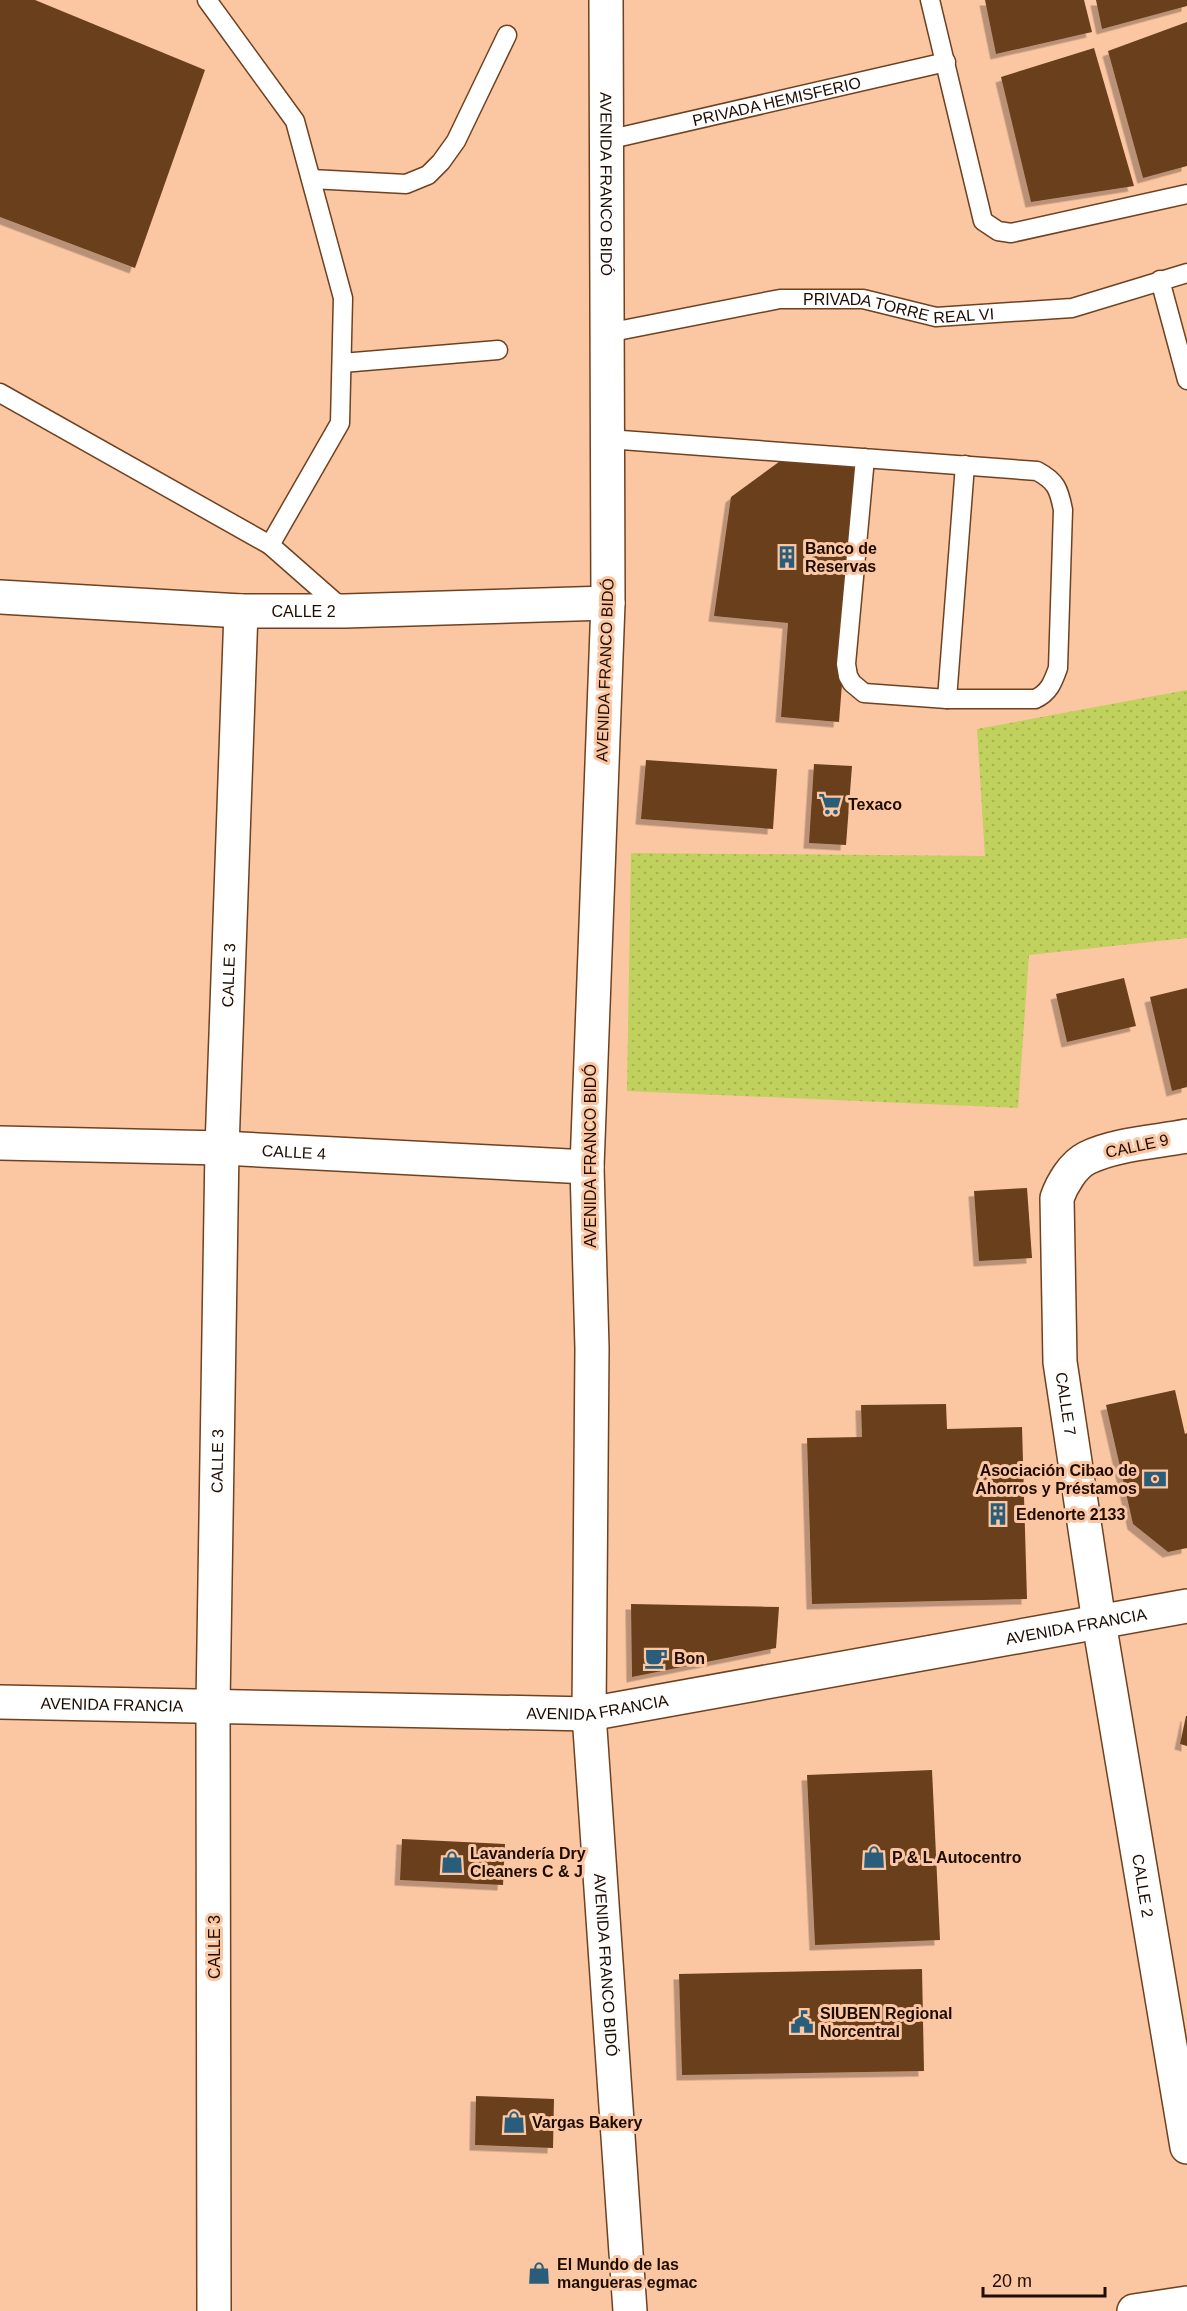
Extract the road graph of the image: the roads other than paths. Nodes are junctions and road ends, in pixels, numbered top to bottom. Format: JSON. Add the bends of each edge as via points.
{"nodes":[{"id":1,"x":207,"y":0,"type":"edge"},
{"id":2,"x":606,"y":0,"type":"edge"},
{"id":3,"x":930,"y":0,"type":"edge"},
{"id":4,"x":507,"y":35,"type":"dead end"},
{"id":5,"x":945,"y":62,"type":"junction"},
{"id":6,"x":607,"y":140,"type":"junction"},
{"id":7,"x":311,"y":179,"type":"junction"},
{"id":8,"x":1187,"y":194,"type":"edge"},
{"id":9,"x":1187,"y":273,"type":"edge"},
{"id":10,"x":1160,"y":280,"type":"junction"},
{"id":11,"x":607,"y":333,"type":"junction"},
{"id":12,"x":498,"y":350,"type":"dead end"},
{"id":13,"x":342,"y":363,"type":"junction"},
{"id":14,"x":1187,"y":380,"type":"edge"},
{"id":15,"x":0,"y":393,"type":"edge"},
{"id":16,"x":608,"y":439,"type":"junction"},
{"id":17,"x":865,"y":458,"type":"junction"},
{"id":18,"x":965,"y":465,"type":"junction"},
{"id":19,"x":270,"y":545,"type":"junction"},
{"id":20,"x":0,"y":597,"type":"edge"},
{"id":21,"x":608,"y":603,"type":"junction"},
{"id":22,"x":241,"y":611,"type":"junction"},
{"id":23,"x":345,"y":611,"type":"junction"},
{"id":24,"x":947,"y":699,"type":"junction"},
{"id":25,"x":1187,"y":1136,"type":"edge"},
{"id":26,"x":0,"y":1143,"type":"edge"},
{"id":27,"x":222,"y":1148,"type":"junction"},
{"id":28,"x":587,"y":1167,"type":"junction"},
{"id":29,"x":1063,"y":1183,"type":"joint"},
{"id":30,"x":1187,"y":1606,"type":"edge"},
{"id":31,"x":1099,"y":1622,"type":"junction"},
{"id":32,"x":0,"y":1702,"type":"edge"},
{"id":33,"x":213,"y":1705,"type":"junction"},
{"id":34,"x":590,"y":1714,"type":"junction"},
{"id":35,"x":1182,"y":2091,"type":"edge"},
{"id":36,"x":1187,"y":2147,"type":"edge"},
{"id":37,"x":1187,"y":2303,"type":"edge"},
{"id":38,"x":214,"y":2311,"type":"edge"},
{"id":39,"x":630,"y":2311,"type":"edge"},
{"id":40,"x":1134,"y":2311,"type":"edge"}],
"edges":[{"from":1,"to":7,"type":"lane","via":[[296,121]]},
{"from":2,"to":6,"type":"street","name":"AVENIDA FRANCO BIDÓ"},
{"from":3,"to":5,"type":"lane"},
{"from":4,"to":7,"type":"lane","via":[[456,141],[428,175],[406,184]]},
{"from":5,"to":6,"type":"lane","name":"PRIVADA HEMISFERIO"},
{"from":5,"to":8,"type":"lane","via":[[983,221],[998,231],[1011,233]]},
{"from":6,"to":11,"type":"street","name":"AVENIDA FRANCO BIDÓ"},
{"from":7,"to":13,"type":"lane","via":[[343,298]]},
{"from":9,"to":10,"type":"lane","name":"PRIVADA TORRE REAL VI"},
{"from":10,"to":11,"type":"lane","name":"PRIVADA TORRE REAL VI","via":[[1072,308],[936,317],[863,299],[780,300]]},
{"from":10,"to":14,"type":"lane"},
{"from":11,"to":16,"type":"street","name":"AVENIDA FRANCO BIDÓ"},
{"from":12,"to":13,"type":"lane"},
{"from":13,"to":19,"type":"lane","via":[[340,423]]},
{"from":15,"to":19,"type":"lane"},
{"from":16,"to":17,"type":"lane"},
{"from":16,"to":21,"type":"street","name":"AVENIDA FRANCO BIDÓ"},
{"from":17,"to":18,"type":"lane"},
{"from":17,"to":24,"type":"lane","via":[[848,676],[864,693]]},
{"from":18,"to":24,"type":"lane"},
{"from":18,"to":24,"type":"lane","via":[[1037,471],[1052,479],[1060,495],[1063,510],[1058,669],[1048,690],[1035,699]]},
{"from":19,"to":23,"type":"lane"},
{"from":20,"to":22,"type":"street","name":"CALLE 2"},
{"from":21,"to":23,"type":"street","name":"CALLE 2"},
{"from":21,"to":28,"type":"street","name":"AVENIDA FRANCO BIDÓ"},
{"from":22,"to":23,"type":"street","name":"CALLE 2"},
{"from":22,"to":27,"type":"street","name":"CALLE 3"},
{"from":25,"to":29,"type":"street","name":"CALLE 9","via":[[1109,1150],[1086,1159]]},
{"from":26,"to":27,"type":"street","name":"CALLE 4"},
{"from":27,"to":28,"type":"street","name":"CALLE 4"},
{"from":27,"to":33,"type":"street","name":"CALLE 3"},
{"from":28,"to":34,"type":"street","name":"AVENIDA FRANCO BIDÓ","via":[[592,1348]]},
{"from":29,"to":31,"type":"street","name":"CALLE 7","via":[[1057,1197],[1060,1362]]},
{"from":30,"to":31,"type":"street","name":"AVENIDA FRANCIA"},
{"from":31,"to":34,"type":"street","name":"AVENIDA FRANCIA"},
{"from":31,"to":35,"type":"street","name":"CALLE 2"},
{"from":32,"to":33,"type":"street","name":"AVENIDA FRANCIA"},
{"from":33,"to":34,"type":"street","name":"AVENIDA FRANCIA"},
{"from":33,"to":38,"type":"street","name":"CALLE 3"},
{"from":34,"to":39,"type":"street","name":"AVENIDA FRANCO BIDÓ"},
{"from":35,"to":36,"type":"street","name":"CALLE 2"},
{"from":37,"to":40,"type":"street"}]}
